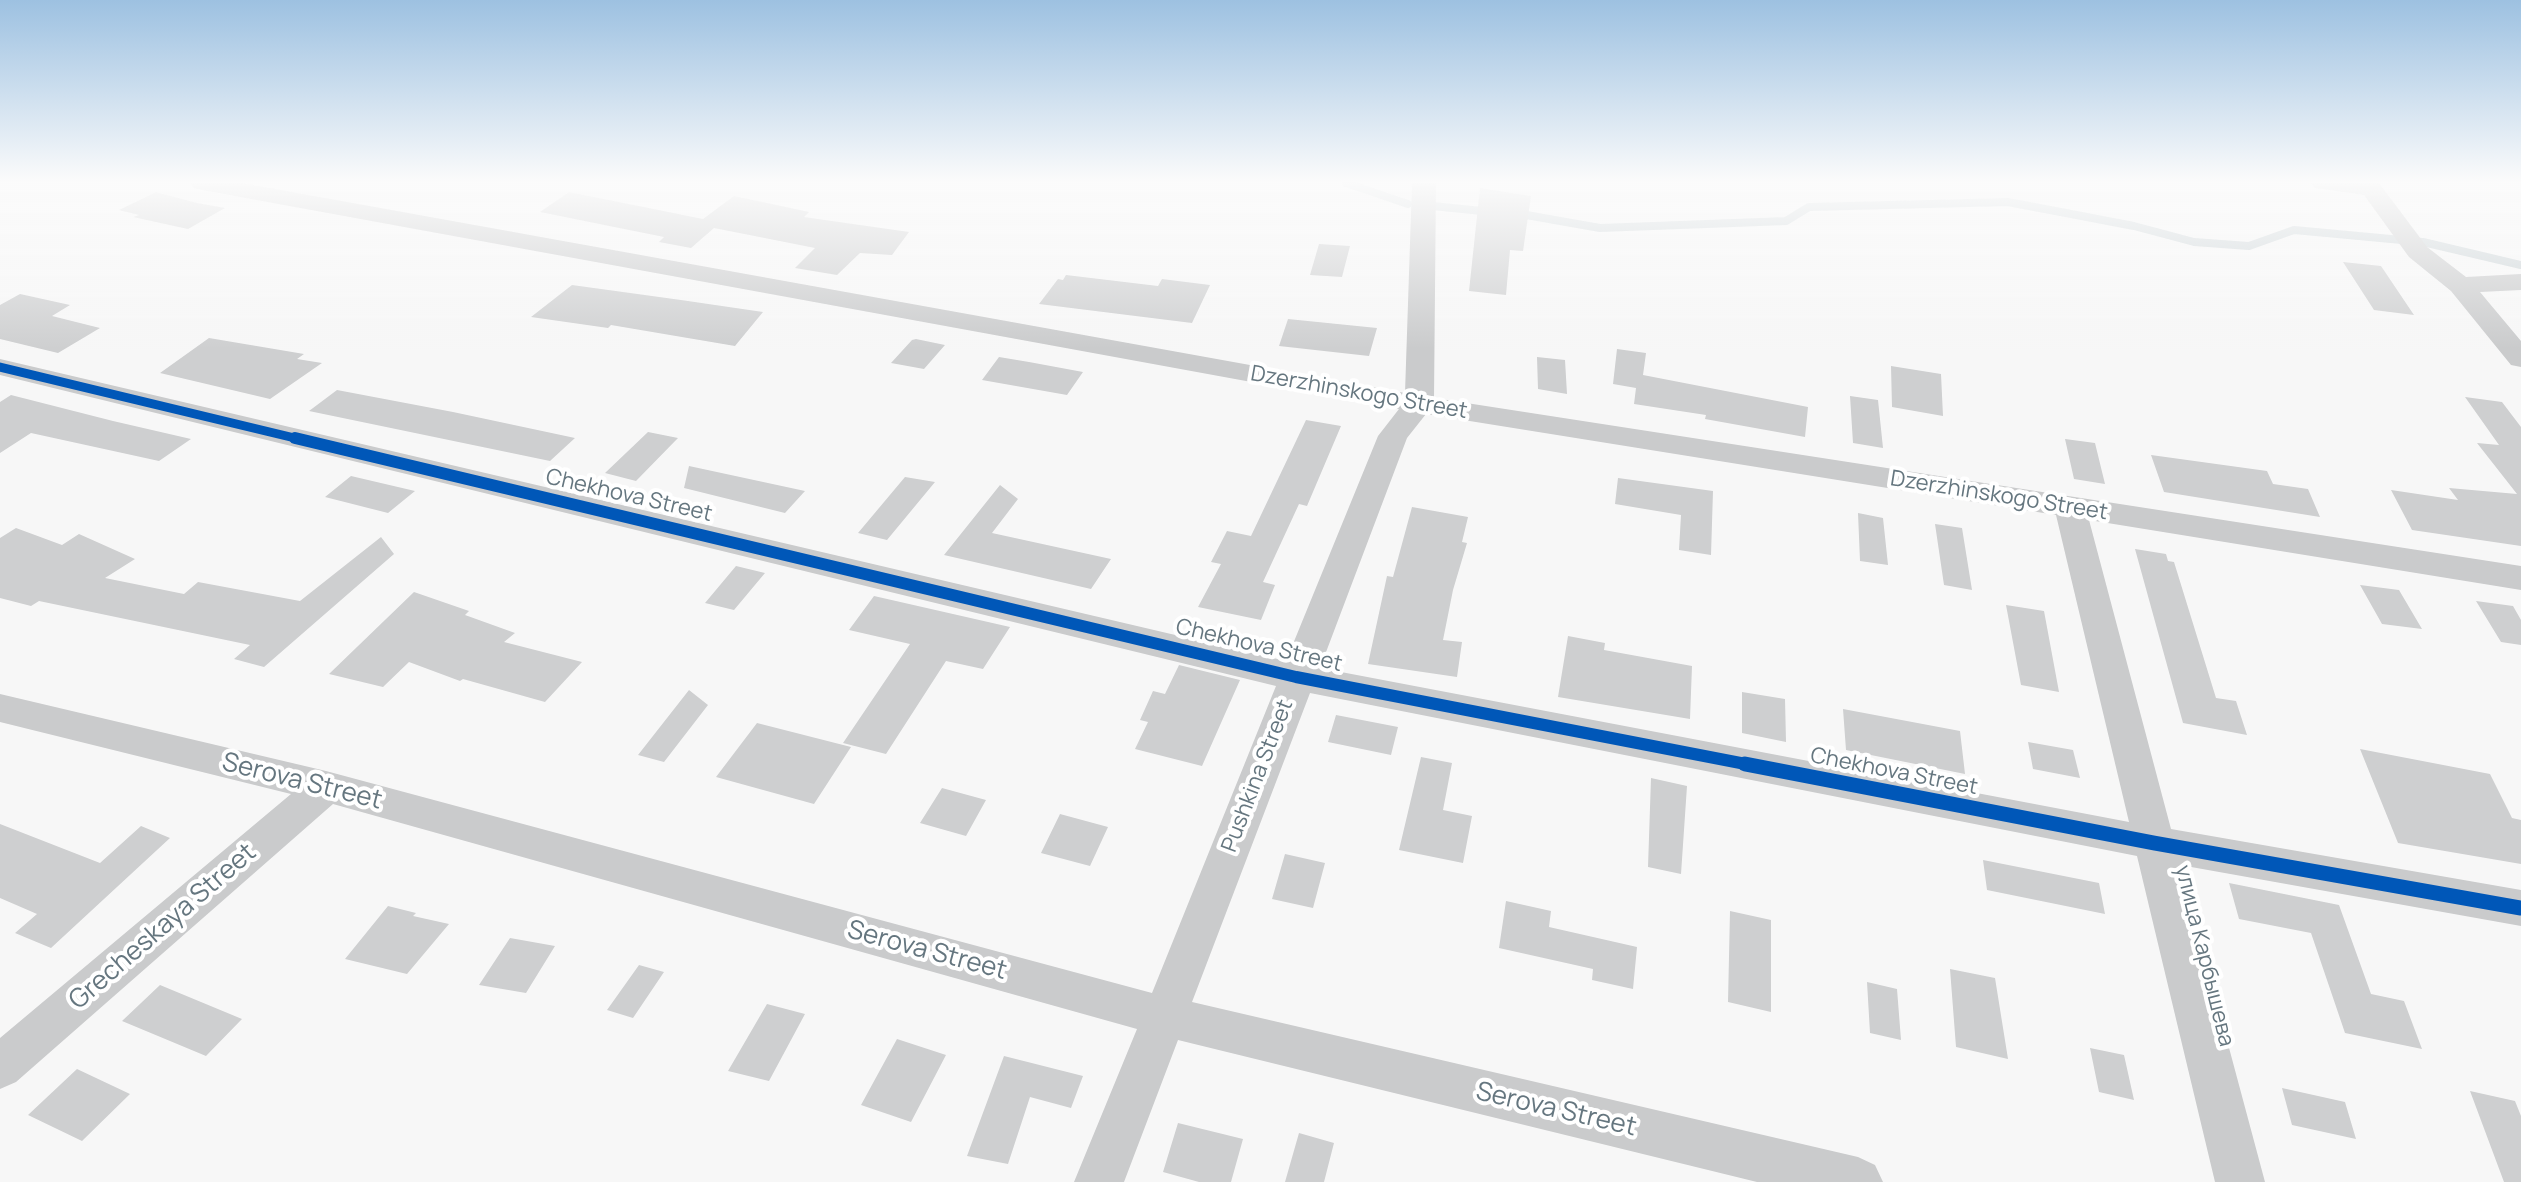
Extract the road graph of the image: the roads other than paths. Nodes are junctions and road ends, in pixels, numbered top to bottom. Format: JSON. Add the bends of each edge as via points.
{"nodes":[{"id":1,"x":506,"y":238,"type":"edge"},
{"id":2,"x":1423,"y":238,"type":"edge"},
{"id":3,"x":2407,"y":238,"type":"edge"},
{"id":4,"x":2521,"y":282,"type":"edge"},
{"id":5,"x":2460,"y":285,"type":"junction"},
{"id":6,"x":2521,"y":359,"type":"edge"},
{"id":7,"x":0,"y":367,"type":"edge"},
{"id":8,"x":1419,"y":404,"type":"junction"},
{"id":9,"x":2070,"y":508,"type":"junction"},
{"id":10,"x":2521,"y":578,"type":"edge"},
{"id":11,"x":1296,"y":677,"type":"junction"},
{"id":12,"x":0,"y":708,"type":"edge"},
{"id":13,"x":326,"y":787,"type":"junction"},
{"id":14,"x":2154,"y":843,"type":"junction"},
{"id":15,"x":2521,"y":908,"type":"edge"},
{"id":16,"x":1166,"y":1017,"type":"junction"},
{"id":17,"x":0,"y":1067,"type":"edge"},
{"id":18,"x":1099,"y":1182,"type":"edge"},
{"id":19,"x":1858,"y":1182,"type":"edge"},
{"id":20,"x":2240,"y":1182,"type":"edge"}],
"edges":[{"from":1,"to":8,"type":"street","name":"Dzerzhinskogo Street"},
{"from":2,"to":8,"type":"street"},
{"from":3,"to":5,"type":"street"},
{"from":4,"to":5,"type":"street"},
{"from":5,"to":6,"type":"street"},
{"from":7,"to":11,"type":"street","name":"Chekhova Street"},
{"from":8,"to":9,"type":"street","name":"Dzerzhinskogo Street"},
{"from":8,"to":11,"type":"street","name":"Pushkina Street","via":[[1393,436]]},
{"from":9,"to":10,"type":"street","name":"Dzerzhinskogo Street"},
{"from":9,"to":14,"type":"street","name":"улица Карбышева"},
{"from":11,"to":14,"type":"street","name":"Chekhova Street"},
{"from":11,"to":16,"type":"street","name":"Pushkina Street"},
{"from":12,"to":13,"type":"street","name":"Serova Street"},
{"from":13,"to":16,"type":"street","name":"Serova Street"},
{"from":13,"to":17,"type":"street","name":"Grecheskaya Street"},
{"from":14,"to":15,"type":"street","name":"Chekhova Street"},
{"from":14,"to":20,"type":"street","name":"улица Карбышева"},
{"from":16,"to":18,"type":"street","name":"Pushkina Street"},
{"from":16,"to":19,"type":"street","name":"Serova Street"}]}
